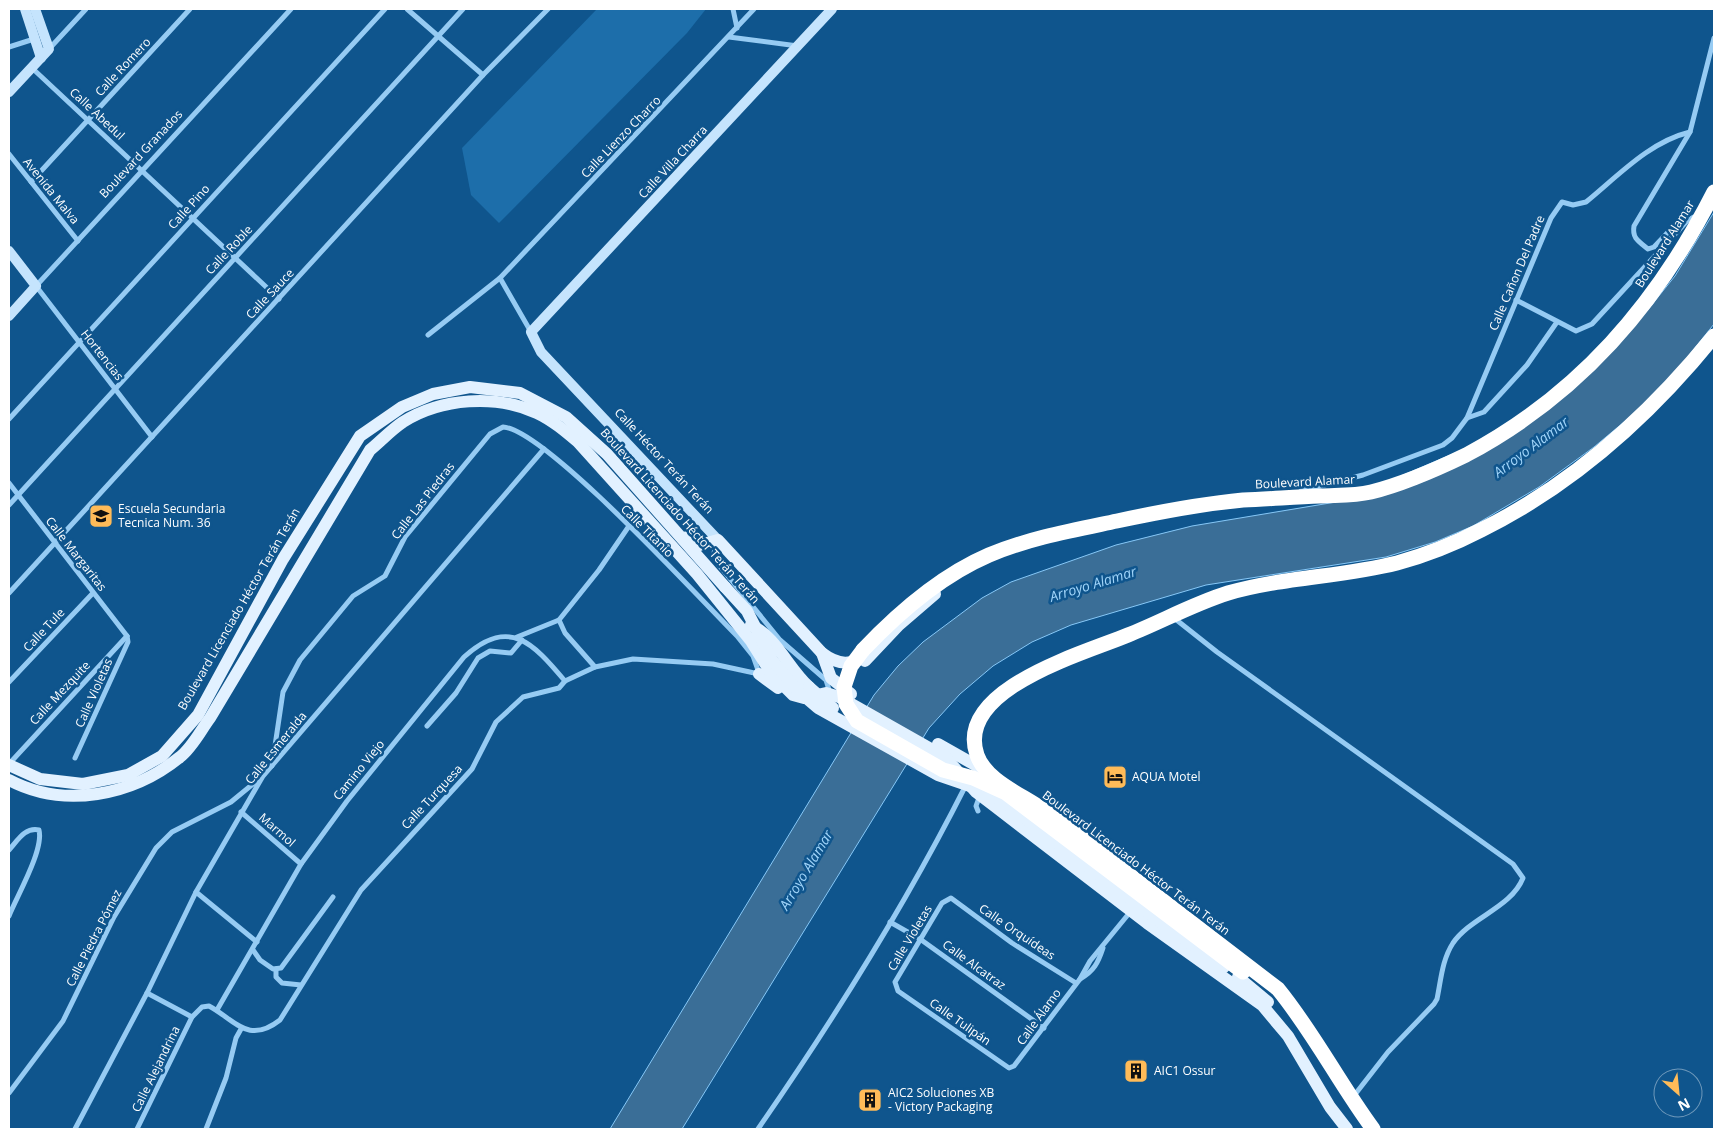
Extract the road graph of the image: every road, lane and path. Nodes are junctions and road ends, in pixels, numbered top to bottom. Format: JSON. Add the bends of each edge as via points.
{"nodes":[{"id":1,"x":25,"y":9,"type":"edge"},
{"id":2,"x":35,"y":9,"type":"edge"},
{"id":3,"x":86,"y":9,"type":"edge"},
{"id":4,"x":190,"y":9,"type":"edge"},
{"id":5,"x":291,"y":9,"type":"edge"},
{"id":6,"x":385,"y":9,"type":"edge"},
{"id":7,"x":407,"y":9,"type":"edge"},
{"id":8,"x":464,"y":9,"type":"edge"},
{"id":9,"x":548,"y":9,"type":"edge"},
{"id":10,"x":733,"y":9,"type":"edge"},
{"id":11,"x":754,"y":9,"type":"edge"},
{"id":12,"x":832,"y":9,"type":"edge"},
{"id":13,"x":737,"y":28,"type":"junction"},
{"id":14,"x":439,"y":36,"type":"junction"},
{"id":15,"x":39,"y":37,"type":"junction"},
{"id":16,"x":729,"y":37,"type":"junction"},
{"id":17,"x":1714,"y":38,"type":"edge"},
{"id":18,"x":799,"y":46,"type":"junction"},
{"id":19,"x":9,"y":48,"type":"edge"},
{"id":20,"x":49,"y":49,"type":"junction"},
{"id":21,"x":41,"y":58,"type":"junction"},
{"id":22,"x":32,"y":68,"type":"junction"},
{"id":23,"x":483,"y":75,"type":"junction"},
{"id":24,"x":9,"y":92,"type":"edge"},
{"id":25,"x":88,"y":120,"type":"junction"},
{"id":26,"x":1690,"y":132,"type":"junction"},
{"id":27,"x":9,"y":154,"type":"edge"},
{"id":28,"x":142,"y":171,"type":"junction"},
{"id":29,"x":31,"y":182,"type":"junction"},
{"id":30,"x":1714,"y":192,"type":"edge"},
{"id":31,"x":193,"y":218,"type":"junction"},
{"id":32,"x":1700,"y":220,"type":"junction"},
{"id":33,"x":1678,"y":230,"type":"junction"},
{"id":34,"x":78,"y":241,"type":"junction"},
{"id":35,"x":9,"y":251,"type":"edge"},
{"id":36,"x":235,"y":258,"type":"junction"},
{"id":37,"x":500,"y":278,"type":"junction"},
{"id":38,"x":36,"y":286,"type":"junction"},
{"id":39,"x":279,"y":299,"type":"junction"},
{"id":40,"x":1516,"y":300,"type":"junction"},
{"id":41,"x":9,"y":316,"type":"edge"},
{"id":42,"x":1557,"y":322,"type":"junction"},
{"id":43,"x":531,"y":332,"type":"junction"},
{"id":44,"x":428,"y":335,"type":"dead end"},
{"id":45,"x":1714,"y":336,"type":"edge"},
{"id":46,"x":79,"y":342,"type":"junction"},
{"id":47,"x":115,"y":389,"type":"junction"},
{"id":48,"x":1467,"y":418,"type":"junction"},
{"id":49,"x":9,"y":420,"type":"edge"},
{"id":50,"x":498,"y":428,"type":"joint"},
{"id":51,"x":152,"y":437,"type":"junction"},
{"id":52,"x":544,"y":449,"type":"junction"},
{"id":53,"x":9,"y":483,"type":"edge"},
{"id":54,"x":18,"y":495,"type":"junction"},
{"id":55,"x":1277,"y":498,"type":"junction"},
{"id":56,"x":9,"y":505,"type":"edge"},
{"id":57,"x":652,"y":507,"type":"junction"},
{"id":58,"x":628,"y":526,"type":"junction"},
{"id":59,"x":718,"y":540,"type":"junction"},
{"id":60,"x":55,"y":543,"type":"junction"},
{"id":61,"x":93,"y":592,"type":"junction"},
{"id":62,"x":9,"y":593,"type":"edge"},
{"id":63,"x":731,"y":616,"type":"junction"},
{"id":64,"x":1172,"y":616,"type":"junction"},
{"id":65,"x":559,"y":620,"type":"junction"},
{"id":66,"x":755,"y":628,"type":"junction"},
{"id":67,"x":127,"y":636,"type":"junction"},
{"id":68,"x":519,"y":639,"type":"junction"},
{"id":69,"x":822,"y":653,"type":"junction"},
{"id":70,"x":866,"y":653,"type":"junction"},
{"id":71,"x":594,"y":667,"type":"junction"},
{"id":72,"x":759,"y":674,"type":"junction"},
{"id":73,"x":775,"y":678,"type":"junction"},
{"id":74,"x":565,"y":681,"type":"junction"},
{"id":75,"x":9,"y":682,"type":"edge"},
{"id":76,"x":831,"y":684,"type":"junction"},
{"id":77,"x":856,"y":705,"type":"junction"},
{"id":78,"x":427,"y":726,"type":"dead end"},
{"id":79,"x":931,"y":744,"type":"junction"},
{"id":80,"x":75,"y":758,"type":"dead end"},
{"id":81,"x":9,"y":765,"type":"edge"},
{"id":82,"x":272,"y":766,"type":"junction"},
{"id":83,"x":984,"y":770,"type":"junction"},
{"id":84,"x":263,"y":776,"type":"junction"},
{"id":85,"x":9,"y":780,"type":"edge"},
{"id":86,"x":975,"y":789,"type":"junction"},
{"id":87,"x":960,"y":797,"type":"junction"},
{"id":88,"x":978,"y":811,"type":"dead end"},
{"id":89,"x":240,"y":812,"type":"junction"},
{"id":90,"x":9,"y":850,"type":"edge"},
{"id":91,"x":301,"y":864,"type":"junction"},
{"id":92,"x":1147,"y":889,"type":"junction"},
{"id":93,"x":196,"y":892,"type":"junction"},
{"id":94,"x":333,"y":897,"type":"dead end"},
{"id":95,"x":946,"y":899,"type":"joint"},
{"id":96,"x":1131,"y":911,"type":"junction"},
{"id":97,"x":9,"y":916,"type":"edge"},
{"id":98,"x":890,"y":922,"type":"junction"},
{"id":99,"x":920,"y":939,"type":"junction"},
{"id":100,"x":257,"y":942,"type":"junction"},
{"id":101,"x":253,"y":950,"type":"junction"},
{"id":102,"x":276,"y":969,"type":"junction"},
{"id":103,"x":1241,"y":975,"type":"junction"},
{"id":104,"x":1078,"y":981,"type":"junction"},
{"id":105,"x":301,"y":985,"type":"junction"},
{"id":106,"x":896,"y":988,"type":"joint"},
{"id":107,"x":147,"y":994,"type":"junction"},
{"id":108,"x":217,"y":1010,"type":"junction"},
{"id":109,"x":192,"y":1017,"type":"junction"},
{"id":110,"x":1044,"y":1028,"type":"junction"},
{"id":111,"x":241,"y":1029,"type":"junction"},
{"id":112,"x":1014,"y":1066,"type":"joint"},
{"id":113,"x":9,"y":1093,"type":"edge"},
{"id":114,"x":1351,"y":1100,"type":"junction"},
{"id":115,"x":74,"y":1129,"type":"edge"},
{"id":116,"x":137,"y":1129,"type":"edge"},
{"id":117,"x":206,"y":1129,"type":"edge"},
{"id":118,"x":758,"y":1129,"type":"edge"},
{"id":119,"x":1347,"y":1129,"type":"edge"},
{"id":120,"x":1355,"y":1129,"type":"edge"},
{"id":121,"x":1363,"y":1129,"type":"edge"},
{"id":122,"x":1374,"y":1129,"type":"edge"}],
"edges":[{"from":1,"to":15,"type":"street"},
{"from":2,"to":15,"type":"street"},
{"from":3,"to":20,"type":"street"},
{"from":4,"to":25,"type":"street","name":"Calle Romero"},
{"from":5,"to":28,"type":"street","name":"Boulevard Granados"},
{"from":6,"to":31,"type":"street","name":"Calle Pino"},
{"from":7,"to":14,"type":"street"},
{"from":8,"to":14,"type":"street","name":"Calle Roble"},
{"from":9,"to":23,"type":"street","name":"Calle Sauce"},
{"from":10,"to":13,"type":"street"},
{"from":11,"to":13,"type":"street","name":"Calle Lienzo Charro"},
{"from":12,"to":18,"type":"street","name":"Calle Villa Charra"},
{"from":13,"to":16,"type":"street","name":"Calle Lienzo Charro"},
{"from":14,"to":23,"type":"street"},
{"from":14,"to":36,"type":"street","name":"Calle Roble"},
{"from":15,"to":19,"type":"street"},
{"from":15,"to":20,"type":"street"},
{"from":15,"to":21,"type":"street"},
{"from":16,"to":18,"type":"street"},
{"from":16,"to":37,"type":"street","name":"Calle Lienzo Charro"},
{"from":17,"to":26,"type":"street"},
{"from":18,"to":43,"type":"street","name":"Calle Villa Charra"},
{"from":20,"to":21,"type":"street"},
{"from":21,"to":22,"type":"street"},
{"from":22,"to":24,"type":"street"},
{"from":22,"to":25,"type":"street","name":"Calle Abedul"},
{"from":23,"to":39,"type":"street","name":"Calle Sauce"},
{"from":25,"to":28,"type":"street","name":"Calle Abedul"},
{"from":25,"to":29,"type":"street","name":"Calle Romero"},
{"from":26,"to":33,"type":"street","via":[[1633,232],[1634,238],[1648,249],[1672,228]]},
{"from":26,"to":40,"type":"street","name":"Calle Cañon Del Padre","via":[[1656,145],[1586,202],[1573,205],[1562,202],[1551,218]]},
{"from":27,"to":29,"type":"street","name":"Avenida Malva"},
{"from":28,"to":31,"type":"street","name":"Calle Abedul"},
{"from":28,"to":34,"type":"street","name":"Boulevard Granados"},
{"from":29,"to":34,"type":"street","name":"Avenida Malva"},
{"from":30,"to":32,"type":"highway","name":"Boulevard Alamar"},
{"from":31,"to":36,"type":"street","name":"Calle Abedul"},
{"from":31,"to":46,"type":"street","name":"Calle Pino"},
{"from":32,"to":33,"type":"street","via":[[1694,217]]},
{"from":32,"to":55,"type":"highway","name":"Boulevard Alamar","via":[[1658,288],[1613,342],[1552,400],[1518,424],[1453,461],[1391,486],[1352,495]]},
{"from":33,"to":42,"type":"street","via":[[1592,324],[1576,331]]},
{"from":34,"to":38,"type":"street","name":"Boulevard Granados"},
{"from":35,"to":38,"type":"street"},
{"from":36,"to":39,"type":"street","name":"Calle Abedul"},
{"from":36,"to":47,"type":"street","name":"Calle Roble"},
{"from":37,"to":43,"type":"street","name":"Calle Héctor Terán Terán"},
{"from":37,"to":44,"type":"street","name":"Calle Lienzo Charro"},
{"from":38,"to":41,"type":"street","name":"Boulevard Granados"},
{"from":38,"to":46,"type":"street","name":"Hortencias"},
{"from":39,"to":51,"type":"street","name":"Calle Sauce"},
{"from":40,"to":42,"type":"street"},
{"from":40,"to":48,"type":"street","name":"Calle Cañon Del Padre"},
{"from":42,"to":48,"type":"street","name":"Calle Cañon Del Padre","via":[[1527,365],[1484,412]]},
{"from":43,"to":59,"type":"street","name":"Calle Héctor Terán Terán","via":[[541,352]]},
{"from":45,"to":64,"type":"highway","via":[[1647,411],[1600,452],[1554,487],[1481,530],[1438,550],[1396,563],[1252,587]]},
{"from":46,"to":47,"type":"street","name":"Hortencias"},
{"from":46,"to":49,"type":"street","name":"Calle Pino"},
{"from":47,"to":51,"type":"street","name":"Hortencias"},
{"from":47,"to":54,"type":"street","name":"Calle Roble"},
{"from":48,"to":55,"type":"street","name":"Calle Cañon Del Padre","via":[[1452,438],[1435,449],[1363,475]]},
{"from":50,"to":52,"type":"street","name":"Calle Titanio","via":[[509,427]]},
{"from":50,"to":82,"type":"street","name":"Calle Las Piedras","via":[[405,537],[385,576],[353,596],[300,660],[284,692]]},
{"from":51,"to":60,"type":"street","name":"Calle Sauce"},
{"from":52,"to":58,"type":"street","name":"Calle Titanio","via":[[585,482]]},
{"from":52,"to":82,"type":"street","name":"Calle Esmeralda"},
{"from":53,"to":54,"type":"street","name":"Calle Margaritas"},
{"from":54,"to":56,"type":"street","name":"Calle Roble"},
{"from":54,"to":60,"type":"street","name":"Calle Margaritas"},
{"from":55,"to":70,"type":"highway","name":"Boulevard Alamar","via":[[1181,508],[1046,537],[988,556],[956,572],[907,608]]},
{"from":57,"to":59,"type":"main road","via":[[662,510],[694,545]]},
{"from":57,"to":66,"type":"main road","name":"Boulevard Licenciado Héctor Terán Terán","bridge":true,"via":[[747,611]]},
{"from":57,"to":81,"type":"main road","name":"Boulevard Licenciado Héctor Terán Terán","via":[[588,435],[566,417],[520,393],[470,387],[433,394],[402,407],[360,436],[283,559],[198,715],[162,756],[128,775],[83,784],[40,779]]},
{"from":58,"to":65,"type":"street","via":[[599,570]]},
{"from":58,"to":72,"type":"street","name":"Calle Titanio","via":[[737,636],[753,656]]},
{"from":59,"to":69,"type":"main road","name":"Calle Héctor Terán Terán"},
{"from":59,"to":76,"type":"street","name":"Boulevard Licenciado Héctor Terán Terán","via":[[714,553],[719,565],[780,640]]},
{"from":60,"to":61,"type":"street","name":"Calle Margaritas"},
{"from":60,"to":62,"type":"street","name":"Calle Sauce"},
{"from":61,"to":67,"type":"street","name":"Calle Margaritas"},
{"from":61,"to":75,"type":"street","name":"Calle Tule"},
{"from":63,"to":66,"type":"main road","name":"Boulevard Licenciado Héctor Terán Terán"},
{"from":63,"to":73,"type":"main road","name":"Boulevard Licenciado Héctor Terán Terán"},
{"from":63,"to":85,"type":"main road","name":"Boulevard Licenciado Héctor Terán Terán","via":[[648,517],[578,442],[556,424],[536,412],[511,405],[459,401],[403,422],[370,450],[210,718],[181,757],[138,784],[86,797],[59,796]]},
{"from":64,"to":83,"type":"highway","via":[[1057,662],[999,697],[986,708],[975,726],[974,743]]},
{"from":64,"to":114,"type":"street","via":[[1217,652],[1514,864],[1523,878],[1515,893],[1461,933],[1453,943],[1445,958],[1434,1004],[1388,1052]]},
{"from":65,"to":68,"type":"street"},
{"from":65,"to":71,"type":"street","via":[[565,633]]},
{"from":66,"to":77,"type":"main road","name":"Boulevard Licenciado Héctor Terán Terán","bridge":true,"via":[[770,638],[799,678],[824,702]]},
{"from":66,"to":103,"type":"main road","name":"Boulevard Licenciado Héctor Terán Terán","bridge":true,"via":[[783,674],[818,708],[938,775],[1000,799],[1161,922]]},
{"from":67,"to":80,"type":"street","name":"Calle Violetas","via":[[128,642]]},
{"from":67,"to":81,"type":"street","name":"Calle Mezquite"},
{"from":68,"to":74,"type":"street"},
{"from":68,"to":78,"type":"street","via":[[511,654],[490,651],[478,658],[456,693]]},
{"from":68,"to":91,"type":"street","name":"Camino Viejo","via":[[492,638],[464,657],[347,801]]},
{"from":69,"to":70,"type":"main road","name":"Calle Héctor Terán Terán","via":[[841,664],[857,662]]},
{"from":69,"to":76,"type":"main road","name":"Calle Héctor Terán Terán"},
{"from":70,"to":77,"type":"main road","via":[[854,675]]},
{"from":70,"to":77,"type":"highway","name":"Boulevard Alamar","bridge":true,"via":[[851,666],[844,687],[846,704]]},
{"from":71,"to":72,"type":"street","name":"Calle Turquesa","via":[[633,659],[654,659],[713,664]]},
{"from":71,"to":74,"type":"street","name":"Calle Turquesa"},
{"from":72,"to":73,"type":"street","name":"Calle Turquesa"},
{"from":72,"to":76,"type":"main road","via":[[798,701],[819,702]]},
{"from":73,"to":76,"type":"main road","name":"Boulevard Licenciado Héctor Terán Terán","via":[[800,698],[810,698]]},
{"from":74,"to":105,"type":"street","name":"Calle Turquesa","via":[[559,688],[523,697],[496,722],[472,769],[361,890]]},
{"from":76,"to":77,"type":"main road","name":"Boulevard Licenciado Héctor Terán Terán"},
{"from":77,"to":79,"type":"main road","name":"Boulevard Licenciado Héctor Terán Terán"},
{"from":77,"to":103,"type":"highway","name":"Boulevard Licenciado Héctor Terán Terán","bridge":true,"via":[[943,770],[973,778],[1006,793]]},
{"from":79,"to":83,"type":"main road","name":"Boulevard Licenciado Héctor Terán Terán"},
{"from":79,"to":86,"type":"main road","name":"Boulevard Licenciado Héctor Terán Terán"},
{"from":82,"to":84,"type":"street","name":"Calle Esmeralda"},
{"from":83,"to":92,"type":"highway","name":"Boulevard Licenciado Héctor Terán Terán","via":[[1058,820]]},
{"from":84,"to":89,"type":"street","name":"Calle Esmeralda"},
{"from":84,"to":113,"type":"street","name":"Calle Piedra Pómez","via":[[231,802],[172,832],[156,848],[114,917],[63,1022]]},
{"from":86,"to":87,"type":"street"},
{"from":86,"to":87,"type":"street"},
{"from":86,"to":88,"type":"street"},
{"from":86,"to":96,"type":"main road","name":"Boulevard Licenciado Héctor Terán Terán"},
{"from":87,"to":98,"type":"street"},
{"from":89,"to":91,"type":"street","name":"Marmol"},
{"from":89,"to":93,"type":"street","name":"Calle Esmeralda"},
{"from":90,"to":97,"type":"street","via":[[25,831],[32,828],[40,830],[36,852]]},
{"from":91,"to":100,"type":"street","name":"Camino Viejo"},
{"from":92,"to":96,"type":"street","name":"Calle Álamo"},
{"from":92,"to":114,"type":"highway","name":"Boulevard Licenciado Héctor Terán Terán","via":[[1278,989],[1302,1018]]},
{"from":93,"to":100,"type":"street"},
{"from":93,"to":107,"type":"street","name":"Calle Esmeralda"},
{"from":94,"to":102,"type":"street","via":[[284,964]]},
{"from":95,"to":99,"type":"street","name":"Calle Violetas"},
{"from":95,"to":104,"type":"street","name":"Calle Orquídeas","via":[[951,898],[1012,943]]},
{"from":96,"to":104,"type":"street","name":"Calle Álamo","via":[[1090,960]]},
{"from":96,"to":119,"type":"main road","name":"Boulevard Licenciado Héctor Terán Terán","via":[[1262,1005],[1288,1036],[1330,1107]]},
{"from":98,"to":99,"type":"street","name":"Calle Alcatraz"},
{"from":98,"to":118,"type":"street","via":[[814,1048]]},
{"from":99,"to":106,"type":"street","name":"Calle Violetas","via":[[895,982]]},
{"from":99,"to":110,"type":"street","name":"Calle Alcatraz"},
{"from":100,"to":101,"type":"street","name":"Camino Viejo"},
{"from":101,"to":102,"type":"street","via":[[260,960]]},
{"from":101,"to":108,"type":"street","name":"Camino Viejo"},
{"from":102,"to":105,"type":"street","via":[[276,977],[282,983]]},
{"from":103,"to":120,"type":"main road","name":"Boulevard Licenciado Héctor Terán Terán","via":[[1292,1030]]},
{"from":103,"to":121,"type":"highway","name":"Boulevard Licenciado Héctor Terán Terán","via":[[1267,990],[1293,1018]]},
{"from":104,"to":110,"type":"street","name":"Calle Álamo"},
{"from":105,"to":111,"type":"street","name":"Calle Turquesa","via":[[280,1020],[272,1026],[264,1030]]},
{"from":106,"to":112,"type":"street","name":"Calle Tulipán","via":[[1009,1068]]},
{"from":107,"to":109,"type":"street"},
{"from":107,"to":115,"type":"street","name":"Calle Esmeralda"},
{"from":108,"to":109,"type":"street","via":[[202,1007]]},
{"from":108,"to":111,"type":"street"},
{"from":109,"to":116,"type":"street","name":"Calle Alejandrina"},
{"from":110,"to":112,"type":"street","name":"Calle Álamo"},
{"from":111,"to":117,"type":"street"},
{"from":114,"to":122,"type":"highway","name":"Boulevard Licenciado Héctor Terán Terán"}]}
